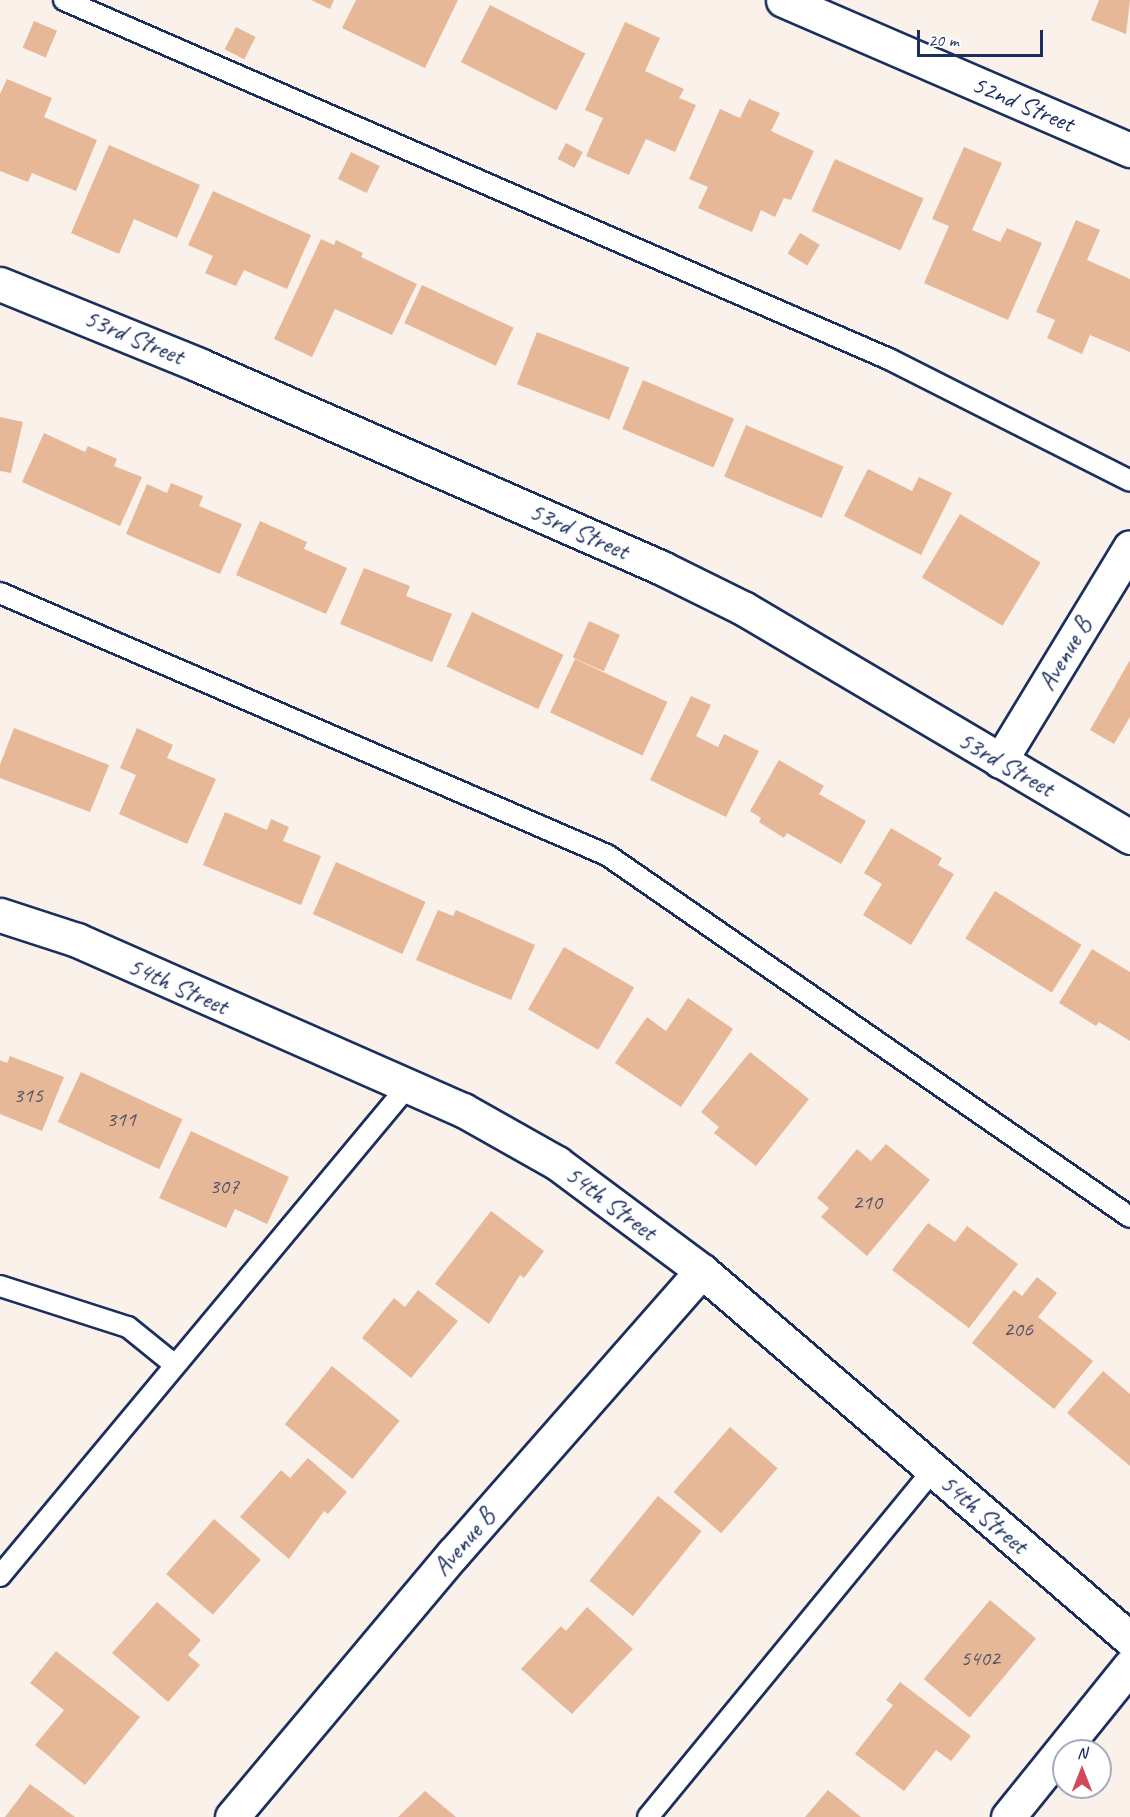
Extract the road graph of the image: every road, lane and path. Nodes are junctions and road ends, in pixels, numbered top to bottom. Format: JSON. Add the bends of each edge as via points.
{"nodes":[{"id":1,"x":64,"y":0,"type":"edge"},
{"id":2,"x":783,"y":0,"type":"edge"},
{"id":3,"x":1130,"y":150,"type":"edge"},
{"id":4,"x":0,"y":284,"type":"edge"},
{"id":5,"x":1130,"y":481,"type":"edge"},
{"id":6,"x":1130,"y":548,"type":"edge"},
{"id":7,"x":0,"y":593,"type":"edge"},
{"id":8,"x":1000,"y":761,"type":"junction"},
{"id":9,"x":1130,"y":837,"type":"edge"},
{"id":10,"x":0,"y":915,"type":"edge"},
{"id":11,"x":408,"y":1086,"type":"junction"},
{"id":12,"x":1130,"y":1217,"type":"edge"},
{"id":13,"x":702,"y":1271,"type":"junction"},
{"id":14,"x":0,"y":1286,"type":"edge"},
{"id":15,"x":175,"y":1365,"type":"junction"},
{"id":16,"x":933,"y":1470,"type":"junction"},
{"id":17,"x":0,"y":1576,"type":"edge"},
{"id":18,"x":1130,"y":1639,"type":"edge"},
{"id":19,"x":1130,"y":1666,"type":"edge"},
{"id":20,"x":232,"y":1817,"type":"edge"},
{"id":21,"x":648,"y":1817,"type":"edge"},
{"id":22,"x":1008,"y":1817,"type":"edge"}],
"edges":[{"from":1,"to":5,"type":"lane","via":[[889,359]]},
{"from":2,"to":3,"type":"street","name":"52nd Street"},
{"from":4,"to":8,"type":"street","name":"53rd Street","via":[[199,365],[662,568],[743,608]]},
{"from":6,"to":8,"type":"street","name":"Avenue B"},
{"from":7,"to":12,"type":"lane","via":[[608,855]]},
{"from":8,"to":9,"type":"street","name":"53rd Street"},
{"from":10,"to":11,"type":"street","name":"54th Street","via":[[77,940]]},
{"from":11,"to":13,"type":"street","name":"54th Street","via":[[463,1110],[557,1163]]},
{"from":11,"to":15,"type":"lane"},
{"from":13,"to":16,"type":"street","name":"54th Street"},
{"from":13,"to":20,"type":"street","name":"Avenue B","via":[[453,1554]]},
{"from":14,"to":15,"type":"lane","via":[[129,1327]]},
{"from":15,"to":17,"type":"lane"},
{"from":16,"to":18,"type":"street","name":"54th Street"},
{"from":16,"to":21,"type":"lane"},
{"from":19,"to":22,"type":"street"}]}
